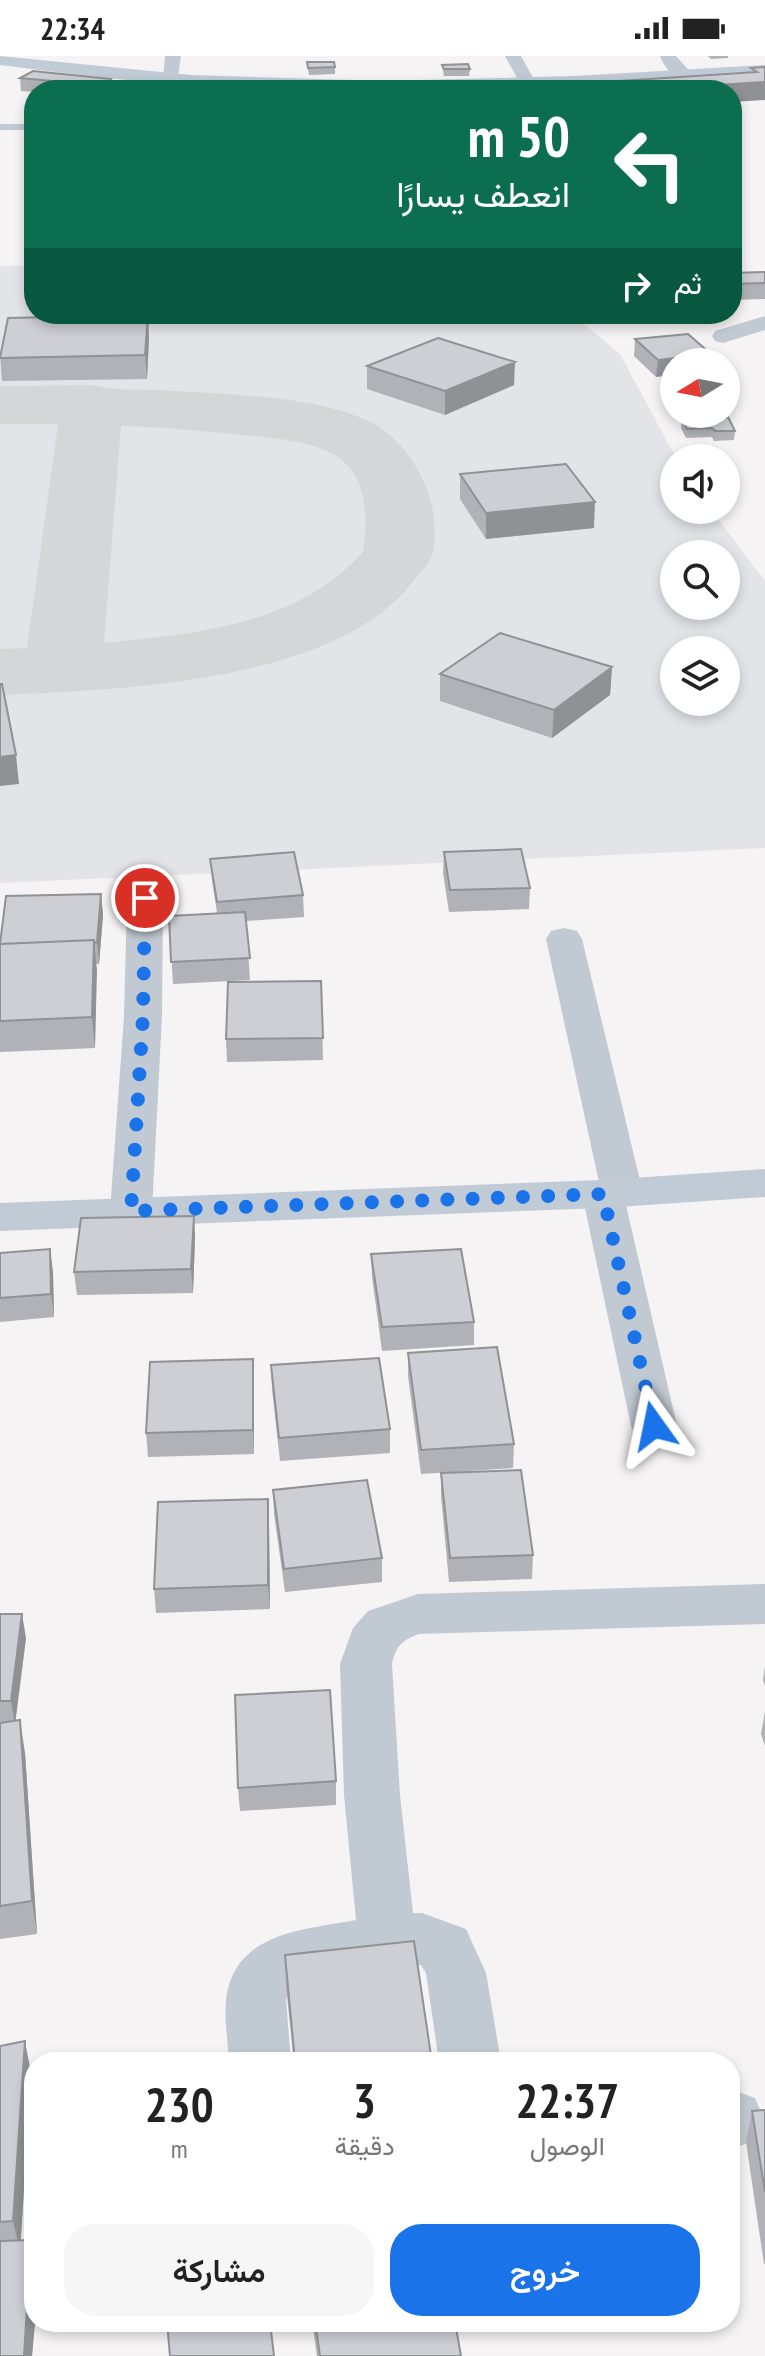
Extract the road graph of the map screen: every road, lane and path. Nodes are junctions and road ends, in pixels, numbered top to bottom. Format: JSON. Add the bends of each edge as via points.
{"nodes":[{"id":1,"x":173,"y":56,"type":"edge"},
{"id":2,"x":513,"y":56,"type":"edge"},
{"id":3,"x":668,"y":56,"type":"edge"},
{"id":4,"x":0,"y":60,"type":"edge"},
{"id":5,"x":0,"y":69,"type":"edge"},
{"id":6,"x":765,"y":70,"type":"edge"},
{"id":7,"x":686,"y":76,"type":"junction"},
{"id":8,"x":765,"y":78,"type":"edge"},
{"id":9,"x":171,"y":79,"type":"junction"},
{"id":10,"x":116,"y":80,"type":"edge"},
{"id":11,"x":188,"y":80,"type":"edge"},
{"id":12,"x":526,"y":80,"type":"edge"},
{"id":13,"x":616,"y":80,"type":"edge"},
{"id":14,"x":732,"y":80,"type":"edge"},
{"id":15,"x":0,"y":127,"type":"edge"},
{"id":16,"x":24,"y":127,"type":"edge"},
{"id":17,"x":765,"y":323,"type":"edge"},
{"id":18,"x":723,"y":336,"type":"dead end"},
{"id":19,"x":145,"y":898,"type":"dead end"},
{"id":20,"x":564,"y":939,"type":"dead end"},
{"id":21,"x":765,"y":1183,"type":"edge"},
{"id":22,"x":613,"y":1193,"type":"junction"},
{"id":23,"x":131,"y":1211,"type":"junction"},
{"id":24,"x":0,"y":1217,"type":"edge"},
{"id":25,"x":654,"y":1426,"type":"dead end"},
{"id":26,"x":765,"y":1604,"type":"edge"},
{"id":27,"x":387,"y":1940,"type":"junction"},
{"id":28,"x":259,"y":2052,"type":"edge"},
{"id":29,"x":468,"y":2052,"type":"edge"}],
"edges":[{"from":1,"to":9,"type":"street"},
{"from":2,"to":12,"type":"street"},
{"from":3,"to":7,"type":"street"},
{"from":4,"to":9,"type":"main road"},
{"from":5,"to":10,"type":"main road"},
{"from":6,"to":7,"type":"main road"},
{"from":7,"to":13,"type":"main road"},
{"from":8,"to":14,"type":"main road"},
{"from":9,"to":11,"type":"main road"},
{"from":15,"to":16,"type":"lane"},
{"from":17,"to":18,"type":"street"},
{"from":19,"to":23,"type":"street"},
{"from":20,"to":22,"type":"street"},
{"from":21,"to":22,"type":"main road"},
{"from":22,"to":23,"type":"main road"},
{"from":22,"to":25,"type":"street"},
{"from":23,"to":24,"type":"main road"},
{"from":26,"to":27,"type":"street","via":[[418,1614],[386,1625],[371,1642],[366,1664]]},
{"from":27,"to":28,"type":"street","via":[[283,1960],[263,1979],[256,1999]]},
{"from":27,"to":29,"type":"street","via":[[422,1939],[445,1948],[456,1973]]}]}
